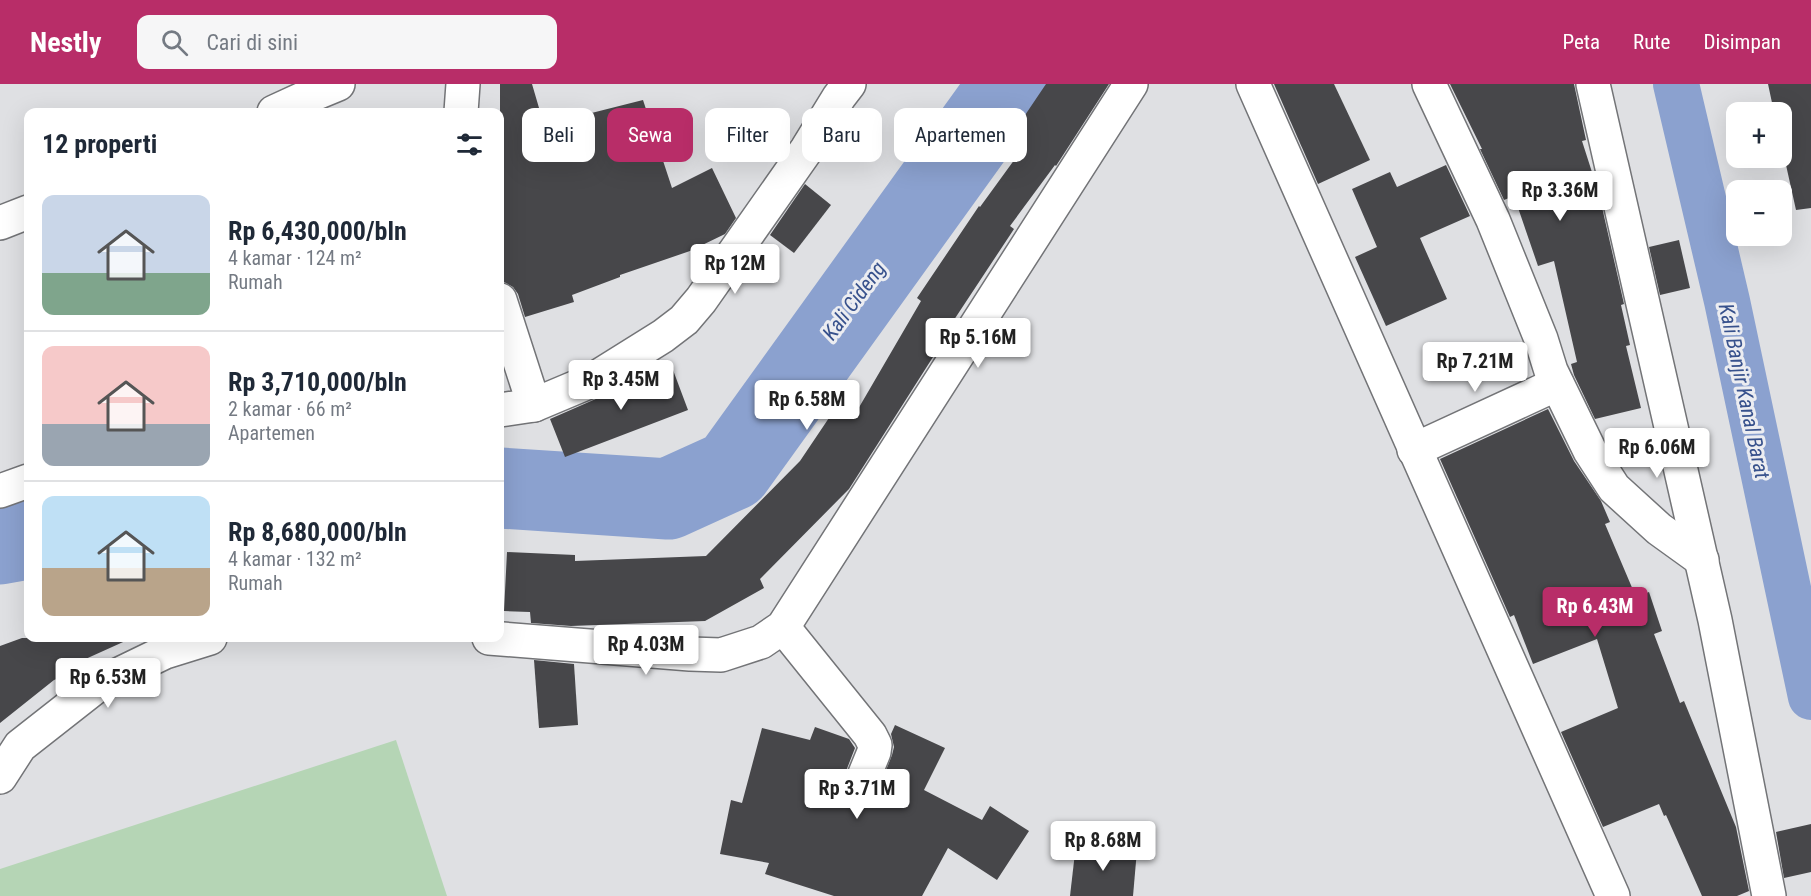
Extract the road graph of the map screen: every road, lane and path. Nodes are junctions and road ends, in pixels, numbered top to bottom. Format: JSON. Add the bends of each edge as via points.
{"nodes":[{"id":1,"x":463,"y":84,"type":"edge"},
{"id":2,"x":1131,"y":84,"type":"edge"},
{"id":3,"x":1253,"y":84,"type":"edge"},
{"id":4,"x":1429,"y":84,"type":"edge"},
{"id":5,"x":1593,"y":84,"type":"edge"},
{"id":6,"x":327,"y":86,"type":"edge"},
{"id":7,"x":840,"y":88,"type":"edge"},
{"id":8,"x":282,"y":108,"type":"edge"},
{"id":9,"x":460,"y":108,"type":"edge"},
{"id":10,"x":24,"y":214,"type":"edge"},
{"id":11,"x":0,"y":223,"type":"edge"},
{"id":12,"x":504,"y":312,"type":"edge"},
{"id":13,"x":1557,"y":384,"type":"junction"},
{"id":14,"x":534,"y":405,"type":"junction"},
{"id":15,"x":504,"y":409,"type":"edge"},
{"id":16,"x":1414,"y":450,"type":"junction"},
{"id":17,"x":24,"y":482,"type":"edge"},
{"id":18,"x":0,"y":491,"type":"edge"},
{"id":19,"x":1702,"y":560,"type":"junction"},
{"id":20,"x":783,"y":627,"type":"junction"},
{"id":21,"x":504,"y":639,"type":"edge"},
{"id":22,"x":197,"y":642,"type":"edge"},
{"id":23,"x":0,"y":777,"type":"edge"},
{"id":24,"x":858,"y":791,"type":"dead end"},
{"id":25,"x":1613,"y":896,"type":"edge"},
{"id":26,"x":1769,"y":896,"type":"edge"}],
"edges":[{"from":1,"to":9,"type":"street"},
{"from":2,"to":20,"type":"street"},
{"from":3,"to":16,"type":"street"},
{"from":4,"to":13,"type":"street","via":[[1493,220]]},
{"from":5,"to":19,"type":"street"},
{"from":6,"to":8,"type":"street"},
{"from":7,"to":14,"type":"street","via":[[807,149],[684,320],[591,381]]},
{"from":10,"to":11,"type":"street"},
{"from":12,"to":14,"type":"street"},
{"from":13,"to":16,"type":"street"},
{"from":13,"to":19,"type":"street","via":[[1590,451],[1614,488],[1659,529]]},
{"from":14,"to":15,"type":"street"},
{"from":16,"to":25,"type":"street"},
{"from":17,"to":18,"type":"street"},
{"from":19,"to":26,"type":"street"},
{"from":20,"to":21,"type":"street","via":[[761,642],[721,655]]},
{"from":20,"to":24,"type":"street","via":[[875,745]]},
{"from":22,"to":23,"type":"street","via":[[165,652],[99,684],[20,746]]}]}
